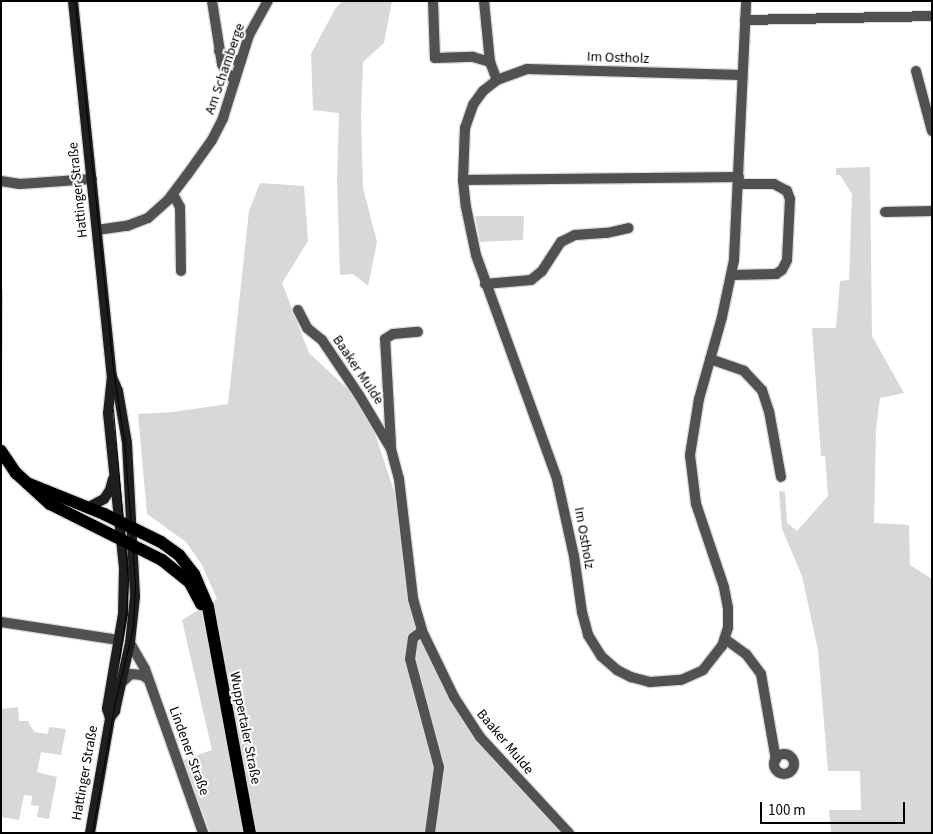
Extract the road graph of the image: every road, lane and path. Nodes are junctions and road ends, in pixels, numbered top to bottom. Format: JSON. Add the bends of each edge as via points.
{"nodes":[{"id":1,"x":73,"y":1,"type":"edge"},
{"id":2,"x":212,"y":1,"type":"edge"},
{"id":3,"x":268,"y":1,"type":"edge"},
{"id":4,"x":433,"y":1,"type":"edge"},
{"id":5,"x":484,"y":1,"type":"edge"},
{"id":6,"x":746,"y":1,"type":"edge"},
{"id":7,"x":932,"y":16,"type":"edge"},
{"id":8,"x":745,"y":20,"type":"junction"},
{"id":9,"x":219,"y":51,"type":"junction"},
{"id":10,"x":241,"y":61,"type":"junction"},
{"id":11,"x":490,"y":62,"type":"junction"},
{"id":12,"x":916,"y":71,"type":"dead end"},
{"id":13,"x":741,"y":75,"type":"junction"},
{"id":14,"x":235,"y":80,"type":"junction"},
{"id":15,"x":497,"y":80,"type":"junction"},
{"id":16,"x":932,"y":132,"type":"edge"},
{"id":17,"x":92,"y":179,"type":"junction"},
{"id":18,"x":463,"y":180,"type":"junction"},
{"id":19,"x":1,"y":181,"type":"edge"},
{"id":20,"x":739,"y":181,"type":"junction"},
{"id":21,"x":173,"y":194,"type":"junction"},
{"id":22,"x":932,"y":211,"type":"edge"},
{"id":23,"x":885,"y":212,"type":"dead end"},
{"id":24,"x":628,"y":228,"type":"dead end"},
{"id":25,"x":97,"y":230,"type":"junction"},
{"id":26,"x":181,"y":271,"type":"dead end"},
{"id":27,"x":732,"y":275,"type":"junction"},
{"id":28,"x":485,"y":284,"type":"junction"},
{"id":29,"x":298,"y":310,"type":"dead end"},
{"id":30,"x":418,"y":332,"type":"dead end"},
{"id":31,"x":710,"y":359,"type":"junction"},
{"id":32,"x":112,"y":376,"type":"junction"},
{"id":33,"x":391,"y":450,"type":"junction"},
{"id":34,"x":1,"y":451,"type":"edge"},
{"id":35,"x":114,"y":473,"type":"junction"},
{"id":36,"x":781,"y":477,"type":"dead end"},
{"id":37,"x":27,"y":483,"type":"junction"},
{"id":38,"x":88,"y":507,"type":"junction"},
{"id":39,"x":119,"y":521,"type":"junction"},
{"id":40,"x":133,"y":528,"type":"junction"},
{"id":41,"x":121,"y":539,"type":"junction"},
{"id":42,"x":133,"y":545,"type":"junction"},
{"id":43,"x":1,"y":622,"type":"edge"},
{"id":44,"x":210,"y":630,"type":"junction"},
{"id":45,"x":422,"y":631,"type":"junction"},
{"id":46,"x":725,"y":639,"type":"junction"},
{"id":47,"x":119,"y":640,"type":"junction"},
{"id":48,"x":130,"y":643,"type":"junction"},
{"id":49,"x":148,"y":679,"type":"junction"},
{"id":50,"x":121,"y":683,"type":"junction"},
{"id":51,"x":110,"y":718,"type":"junction"},
{"id":52,"x":776,"y":760,"type":"dead end"},
{"id":53,"x":90,"y":833,"type":"edge"},
{"id":54,"x":203,"y":833,"type":"edge"},
{"id":55,"x":250,"y":833,"type":"edge"},
{"id":56,"x":430,"y":833,"type":"edge"},
{"id":57,"x":569,"y":833,"type":"edge"}],
"edges":[{"from":1,"to":17,"type":"main road","name":"Hattinger Straße"},
{"from":2,"to":9,"type":"street"},
{"from":3,"to":10,"type":"street","name":"Am Schamberge","via":[[249,35]]},
{"from":4,"to":11,"type":"street","via":[[435,58],[473,57]]},
{"from":5,"to":11,"type":"street"},
{"from":6,"to":8,"type":"street","name":"Im Ostholz"},
{"from":7,"to":8,"type":"street"},
{"from":8,"to":13,"type":"street","name":"Im Ostholz"},
{"from":9,"to":10,"type":"street","via":[[230,59]]},
{"from":9,"to":14,"type":"street","via":[[226,72]]},
{"from":10,"to":14,"type":"street","name":"Am Schamberge"},
{"from":11,"to":15,"type":"street"},
{"from":12,"to":16,"type":"street"},
{"from":13,"to":15,"type":"street","name":"Im Ostholz","via":[[540,69],[518,71]]},
{"from":13,"to":20,"type":"street","name":"Im Ostholz"},
{"from":14,"to":21,"type":"street","name":"Am Schamberge","via":[[218,129]]},
{"from":15,"to":18,"type":"street","name":"Im Ostholz","via":[[480,95],[467,119]]},
{"from":17,"to":19,"type":"street","via":[[20,184]]},
{"from":17,"to":25,"type":"main road","name":"Hattinger Straße"},
{"from":18,"to":20,"type":"street"},
{"from":18,"to":28,"type":"street","name":"Im Ostholz","via":[[469,227]]},
{"from":20,"to":27,"type":"street","name":"Im Ostholz"},
{"from":20,"to":27,"type":"street","via":[[774,184],[787,191],[790,199],[787,260],[776,274]]},
{"from":21,"to":25,"type":"street","name":"Am Schamberge","via":[[156,213],[140,222]]},
{"from":21,"to":26,"type":"street","via":[[180,207]]},
{"from":22,"to":23,"type":"street"},
{"from":24,"to":28,"type":"street","via":[[575,235],[561,242],[542,271],[531,280]]},
{"from":25,"to":32,"type":"main road","name":"Hattinger Straße"},
{"from":27,"to":31,"type":"street","name":"Im Ostholz"},
{"from":28,"to":46,"type":"street","name":"Im Ostholz","via":[[557,479],[582,612],[601,656],[617,670],[641,680],[681,680],[697,674],[713,659]]},
{"from":29,"to":33,"type":"street","name":"Baaker Mulde","via":[[307,328],[322,340],[359,395]]},
{"from":30,"to":33,"type":"street","name":"Baaker Mulde","via":[[393,334],[384,339]]},
{"from":31,"to":36,"type":"street","via":[[741,369],[762,390]]},
{"from":31,"to":46,"type":"street","name":"Im Ostholz","via":[[694,418],[691,471],[696,504],[727,601]]},
{"from":32,"to":35,"type":"main road","name":"Hattinger Straße","via":[[108,413]]},
{"from":32,"to":40,"type":"main road","name":"Hattinger Straße","via":[[118,391],[127,443]]},
{"from":33,"to":45,"type":"street","name":"Baaker Mulde","via":[[399,480],[413,599]]},
{"from":34,"to":37,"type":"main road"},
{"from":35,"to":38,"type":"main road","name":"Hattinger Straße","via":[[104,499]]},
{"from":35,"to":39,"type":"main road","name":"Hattinger Straße"},
{"from":37,"to":38,"type":"main road"},
{"from":37,"to":41,"type":"main road","via":[[50,504]]},
{"from":38,"to":39,"type":"main road"},
{"from":39,"to":40,"type":"main road"},
{"from":39,"to":41,"type":"main road","name":"Hattinger Straße"},
{"from":40,"to":42,"type":"main road","name":"Hattinger Straße"},
{"from":40,"to":44,"type":"main road","name":"Wuppertaler Straße","via":[[179,555],[194,574],[204,595]]},
{"from":41,"to":42,"type":"main road"},
{"from":41,"to":47,"type":"main road","name":"Hattinger Straße","via":[[125,591]]},
{"from":42,"to":44,"type":"main road","name":"Wuppertaler Straße","via":[[174,568],[190,583]]},
{"from":42,"to":48,"type":"main road","name":"Hattinger Straße","via":[[135,596]]},
{"from":43,"to":47,"type":"street"},
{"from":44,"to":55,"type":"main road","name":"Wuppertaler Straße"},
{"from":45,"to":56,"type":"street","via":[[414,638],[410,659],[439,762]]},
{"from":45,"to":57,"type":"street","name":"Baaker Mulde","via":[[471,725]]},
{"from":46,"to":52,"type":"street","via":[[746,654],[762,674]]},
{"from":47,"to":48,"type":"main road"},
{"from":47,"to":51,"type":"main road","name":"Hattinger Straße","via":[[107,709]]},
{"from":48,"to":49,"type":"street","name":"Lindener Straße"},
{"from":48,"to":50,"type":"main road","name":"Hattinger Straße"},
{"from":49,"to":50,"type":"street","via":[[131,674]]},
{"from":49,"to":54,"type":"street","name":"Lindener Straße"},
{"from":50,"to":51,"type":"main road","name":"Hattinger Straße","via":[[115,711]]},
{"from":51,"to":53,"type":"main road","name":"Hattinger Straße"}]}
